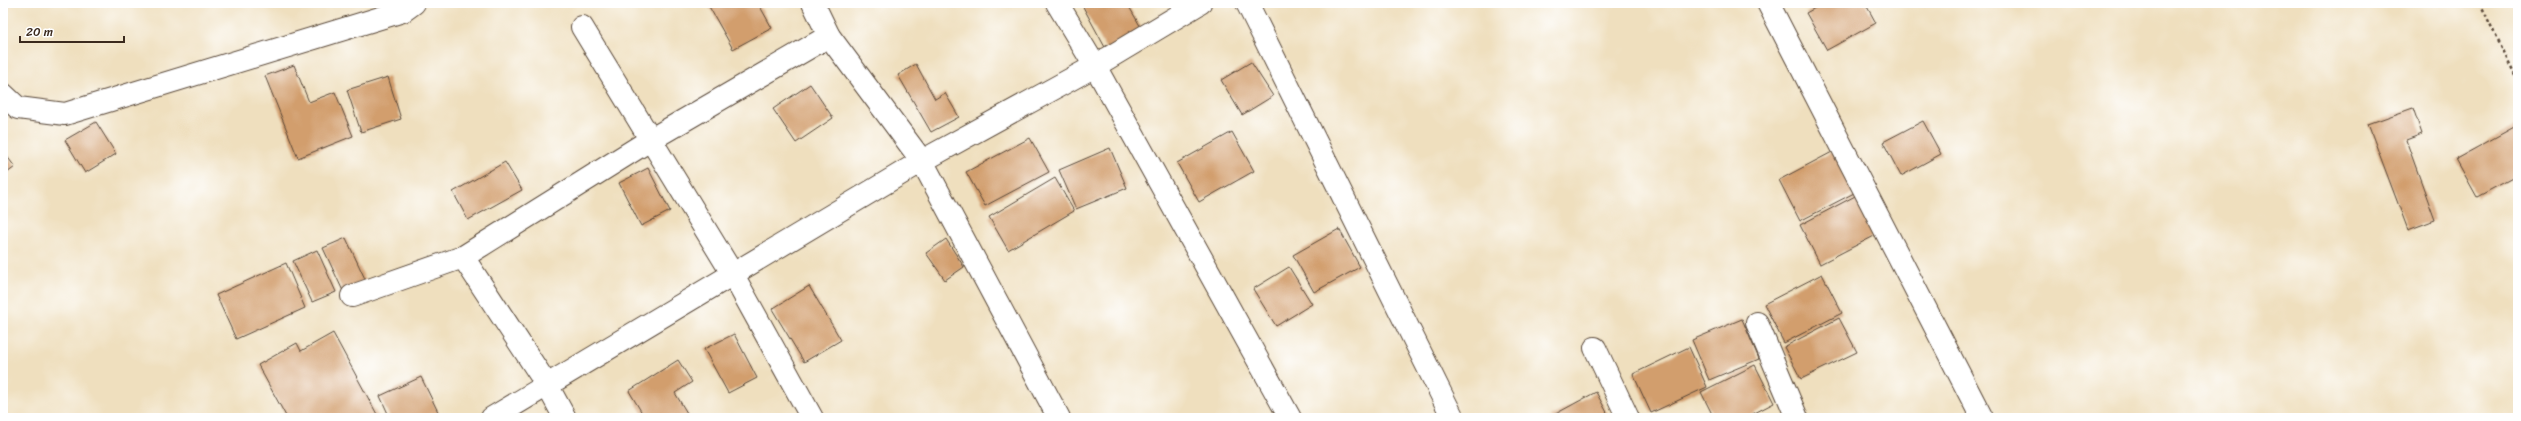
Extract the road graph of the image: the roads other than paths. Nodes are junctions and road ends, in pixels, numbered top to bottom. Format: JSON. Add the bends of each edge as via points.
{"nodes":[{"id":1,"x":813,"y":3,"type":"edge"},
{"id":2,"x":1057,"y":3,"type":"edge"},
{"id":3,"x":1200,"y":3,"type":"edge"},
{"id":4,"x":1247,"y":3,"type":"edge"},
{"id":5,"x":1768,"y":3,"type":"edge"},
{"id":6,"x":405,"y":6,"type":"edge"},
{"id":7,"x":582,"y":27,"type":"dead end"},
{"id":8,"x":829,"y":36,"type":"junction"},
{"id":9,"x":1095,"y":66,"type":"junction"},
{"id":10,"x":3,"y":94,"type":"edge"},
{"id":11,"x":650,"y":140,"type":"junction"},
{"id":12,"x":922,"y":161,"type":"junction"},
{"id":13,"x":463,"y":257,"type":"junction"},
{"id":14,"x":732,"y":273,"type":"junction"},
{"id":15,"x":352,"y":296,"type":"dead end"},
{"id":16,"x":1757,"y":323,"type":"dead end"},
{"id":17,"x":1595,"y":348,"type":"dead end"},
{"id":18,"x":546,"y":385,"type":"junction"},
{"id":19,"x":492,"y":418,"type":"edge"},
{"id":20,"x":565,"y":418,"type":"edge"},
{"id":21,"x":812,"y":418,"type":"edge"},
{"id":22,"x":1059,"y":418,"type":"edge"},
{"id":23,"x":1290,"y":418,"type":"edge"},
{"id":24,"x":1454,"y":418,"type":"edge"},
{"id":25,"x":1628,"y":418,"type":"edge"},
{"id":26,"x":1797,"y":418,"type":"edge"},
{"id":27,"x":1982,"y":418,"type":"edge"}],
"edges":[{"from":1,"to":8,"type":"street"},
{"from":2,"to":9,"type":"street"},
{"from":3,"to":9,"type":"street"},
{"from":4,"to":24,"type":"street"},
{"from":5,"to":27,"type":"street"},
{"from":6,"to":10,"type":"street","via":[[65,114],[18,108]]},
{"from":7,"to":11,"type":"street"},
{"from":8,"to":11,"type":"street"},
{"from":8,"to":12,"type":"street"},
{"from":9,"to":12,"type":"street"},
{"from":9,"to":23,"type":"street"},
{"from":11,"to":13,"type":"street"},
{"from":11,"to":14,"type":"street"},
{"from":12,"to":14,"type":"street"},
{"from":12,"to":22,"type":"street"},
{"from":13,"to":15,"type":"street"},
{"from":13,"to":18,"type":"street"},
{"from":14,"to":18,"type":"street"},
{"from":14,"to":21,"type":"street"},
{"from":16,"to":26,"type":"street"},
{"from":17,"to":25,"type":"street"},
{"from":18,"to":19,"type":"street"},
{"from":18,"to":20,"type":"street"}]}
